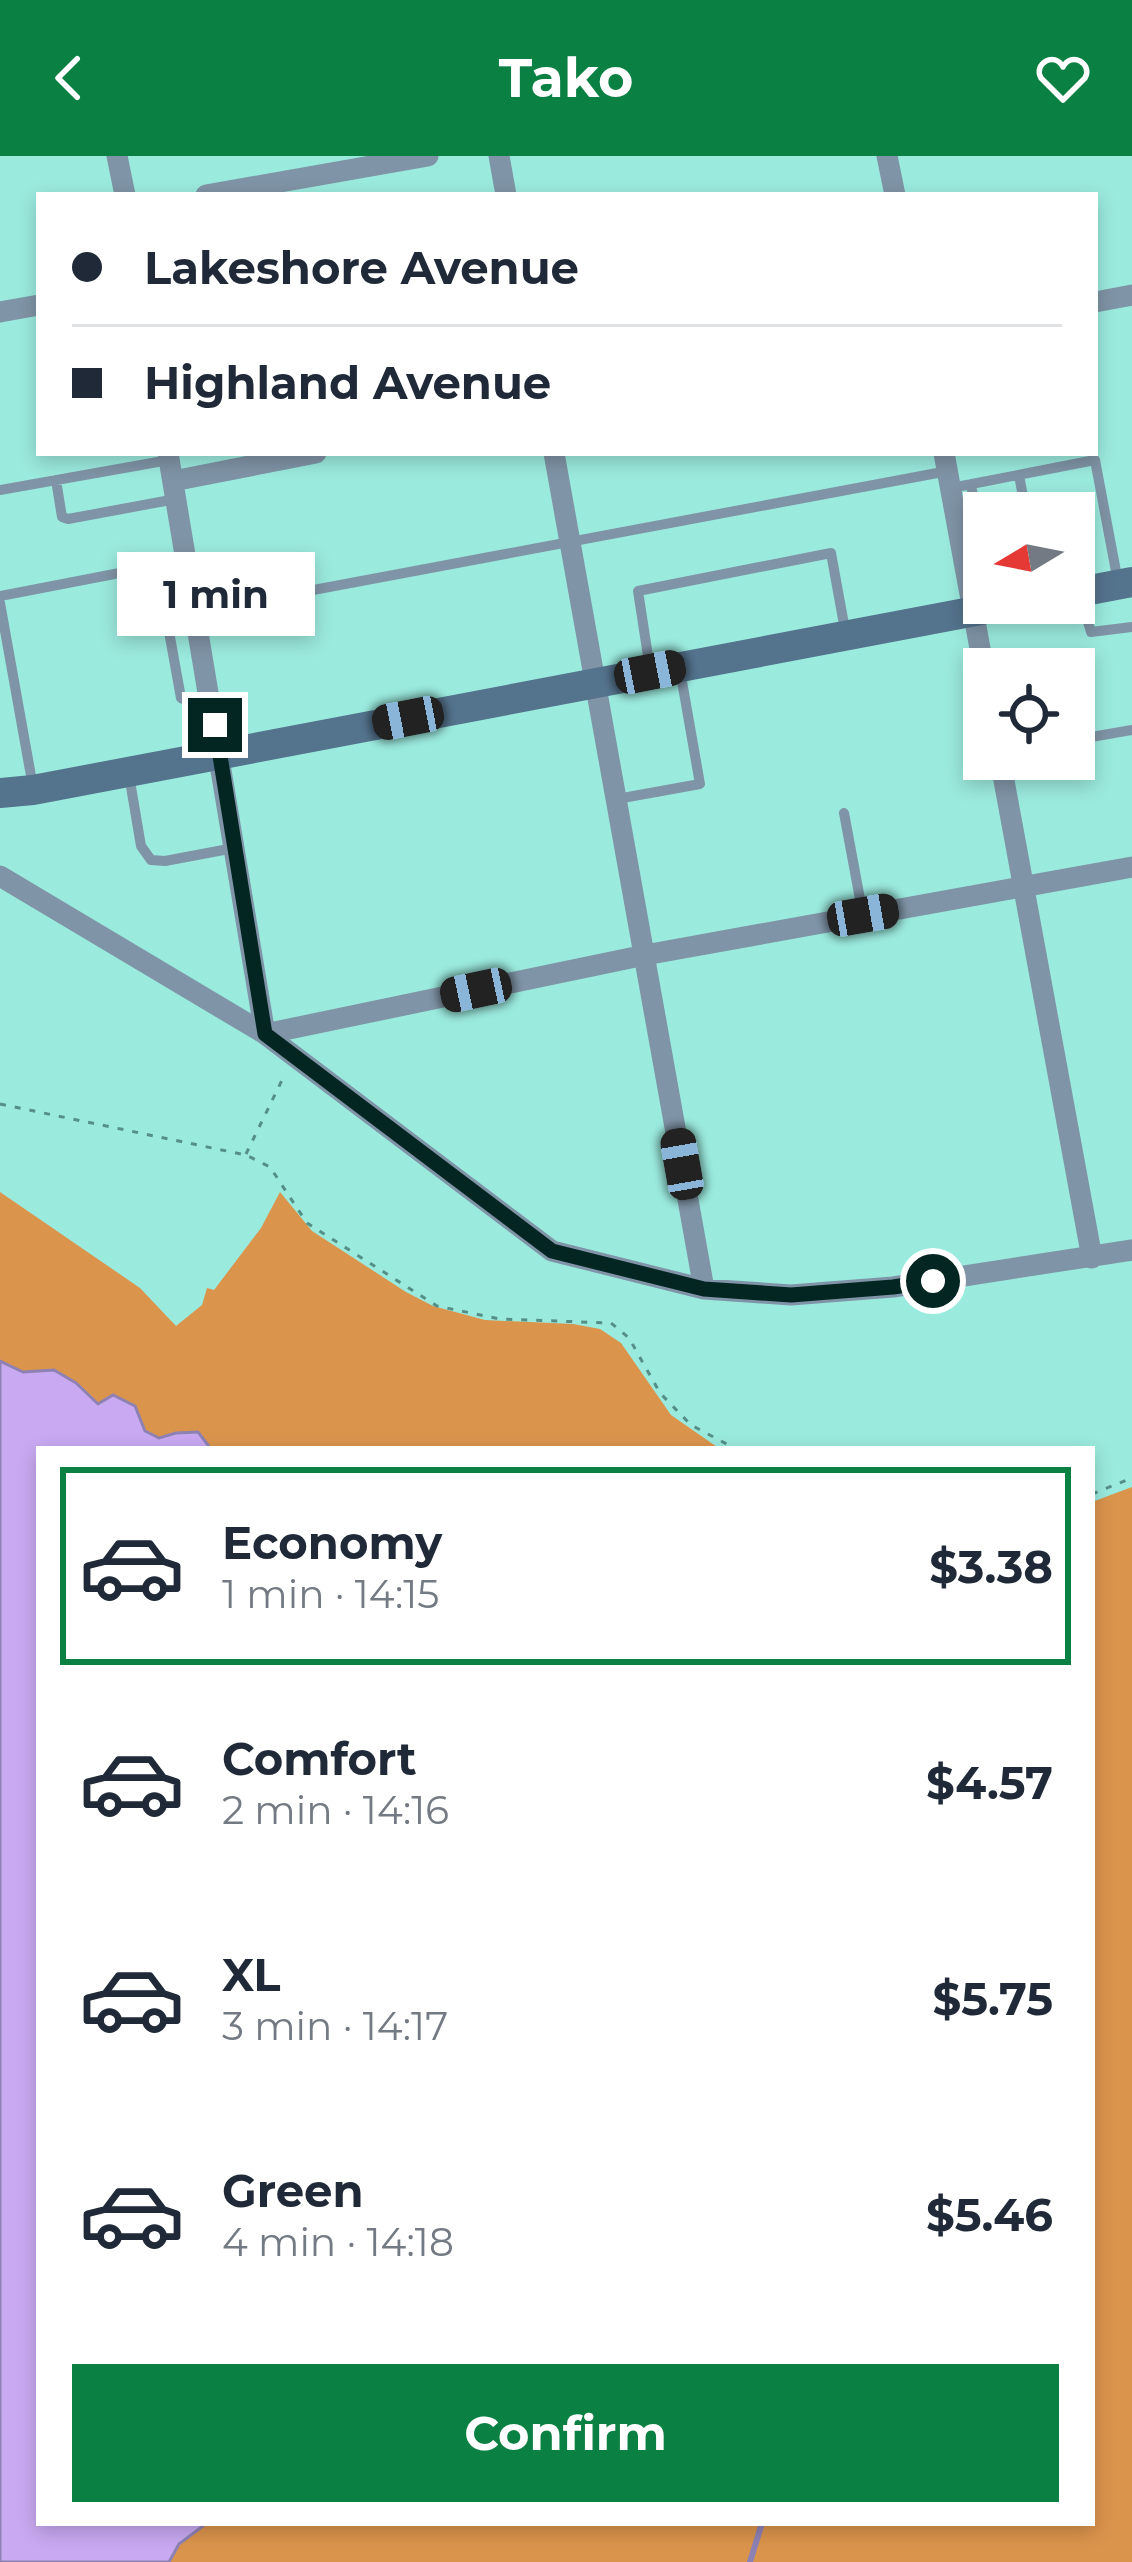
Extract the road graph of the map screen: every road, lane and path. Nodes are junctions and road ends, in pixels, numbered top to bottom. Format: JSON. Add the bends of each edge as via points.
{"nodes":[{"id":1,"x":117,"y":156,"type":"edge"},
{"id":2,"x":428,"y":156,"type":"edge"},
{"id":3,"x":499,"y":156,"type":"edge"},
{"id":4,"x":887,"y":156,"type":"edge"},
{"id":5,"x":124,"y":192,"type":"edge"},
{"id":6,"x":223,"y":192,"type":"edge"},
{"id":7,"x":505,"y":192,"type":"edge"},
{"id":8,"x":894,"y":192,"type":"edge"},
{"id":9,"x":1132,"y":295,"type":"edge"},
{"id":10,"x":1098,"y":301,"type":"edge"},
{"id":11,"x":36,"y":306,"type":"edge"},
{"id":12,"x":0,"y":312,"type":"edge"},
{"id":13,"x":294,"y":456,"type":"edge"},
{"id":14,"x":555,"y":456,"type":"edge"},
{"id":15,"x":172,"y":473,"type":"edge"},
{"id":16,"x":953,"y":474,"type":"edge"},
{"id":17,"x":1019,"y":475,"type":"junction"},
{"id":18,"x":56,"y":480,"type":"junction"},
{"id":19,"x":0,"y":490,"type":"edge"},
{"id":20,"x":1022,"y":492,"type":"edge"},
{"id":21,"x":963,"y":508,"type":"edge"},
{"id":22,"x":570,"y":542,"type":"junction"},
{"id":23,"x":187,"y":560,"type":"junction"},
{"id":24,"x":157,"y":565,"type":"junction"},
{"id":25,"x":1125,"y":584,"type":"edge"},
{"id":26,"x":1095,"y":589,"type":"edge"},
{"id":27,"x":0,"y":600,"type":"edge"},
{"id":28,"x":195,"y":612,"type":"junction"},
{"id":29,"x":963,"y":613,"type":"edge"},
{"id":30,"x":1088,"y":624,"type":"edge"},
{"id":31,"x":1132,"y":627,"type":"edge"},
{"id":32,"x":846,"y":635,"type":"junction"},
{"id":33,"x":665,"y":669,"type":"junction"},
{"id":34,"x":596,"y":682,"type":"junction"},
{"id":35,"x":210,"y":695,"type":"junction"},
{"id":36,"x":1132,"y":730,"type":"edge"},
{"id":37,"x":1095,"y":736,"type":"edge"},
{"id":38,"x":220,"y":754,"type":"junction"},
{"id":39,"x":128,"y":772,"type":"junction"},
{"id":40,"x":1004,"y":780,"type":"edge"},
{"id":41,"x":33,"y":790,"type":"junction"},
{"id":42,"x":0,"y":793,"type":"edge"},
{"id":43,"x":617,"y":799,"type":"junction"},
{"id":44,"x":844,"y":812,"type":"dead end"},
{"id":45,"x":235,"y":848,"type":"junction"},
{"id":46,"x":1132,"y":867,"type":"edge"},
{"id":47,"x":0,"y":876,"type":"edge"},
{"id":48,"x":1024,"y":885,"type":"junction"},
{"id":49,"x":863,"y":915,"type":"junction"},
{"id":50,"x":645,"y":955,"type":"junction"},
{"id":51,"x":265,"y":1034,"type":"junction"},
{"id":52,"x":294,"y":1055,"type":"junction"},
{"id":53,"x":0,"y":1104,"type":"edge"},
{"id":54,"x":246,"y":1155,"type":"junction"},
{"id":55,"x":1132,"y":1250,"type":"edge"},
{"id":56,"x":1092,"y":1258,"type":"junction"},
{"id":57,"x":704,"y":1289,"type":"junction"},
{"id":58,"x":730,"y":1446,"type":"edge"},
{"id":59,"x":1132,"y":1478,"type":"edge"},
{"id":60,"x":1095,"y":1493,"type":"edge"}],
"edges":[{"from":1,"to":5,"type":"street"},
{"from":2,"to":6,"type":"street"},
{"from":3,"to":7,"type":"street"},
{"from":4,"to":8,"type":"street"},
{"from":9,"to":10,"type":"street"},
{"from":11,"to":12,"type":"street"},
{"from":13,"to":15,"type":"street"},
{"from":14,"to":22,"type":"street"},
{"from":15,"to":18,"type":"lane"},
{"from":15,"to":18,"type":"lane","via":[[68,519]]},
{"from":15,"to":23,"type":"street"},
{"from":16,"to":17,"type":"lane"},
{"from":16,"to":21,"type":"street"},
{"from":16,"to":22,"type":"lane"},
{"from":17,"to":20,"type":"lane"},
{"from":17,"to":25,"type":"lane","via":[[1095,460]]},
{"from":18,"to":19,"type":"lane"},
{"from":22,"to":28,"type":"lane"},
{"from":22,"to":34,"type":"street"},
{"from":23,"to":24,"type":"lane"},
{"from":23,"to":28,"type":"street"},
{"from":24,"to":27,"type":"lane"},
{"from":24,"to":35,"type":"lane","via":[[181,698]]},
{"from":25,"to":26,"type":"main road"},
{"from":27,"to":41,"type":"lane"},
{"from":28,"to":35,"type":"street"},
{"from":29,"to":32,"type":"main road"},
{"from":30,"to":31,"type":"lane","via":[[1091,632]]},
{"from":32,"to":33,"type":"main road"},
{"from":32,"to":33,"type":"lane","via":[[831,554],[638,591]]},
{"from":33,"to":34,"type":"main road"},
{"from":33,"to":43,"type":"lane","via":[[700,784]]},
{"from":34,"to":38,"type":"main road"},
{"from":34,"to":43,"type":"street"},
{"from":35,"to":38,"type":"street"},
{"from":36,"to":37,"type":"lane"},
{"from":38,"to":39,"type":"main road"},
{"from":38,"to":45,"type":"street"},
{"from":39,"to":41,"type":"main road"},
{"from":39,"to":45,"type":"lane","via":[[141,846],[151,860]]},
{"from":40,"to":48,"type":"street"},
{"from":41,"to":42,"type":"main road"},
{"from":43,"to":50,"type":"street"},
{"from":44,"to":49,"type":"lane"},
{"from":45,"to":51,"type":"street"},
{"from":46,"to":48,"type":"street"},
{"from":47,"to":51,"type":"street"},
{"from":48,"to":49,"type":"street"},
{"from":48,"to":56,"type":"street"},
{"from":49,"to":50,"type":"street"},
{"from":50,"to":51,"type":"street"},
{"from":50,"to":57,"type":"street"},
{"from":51,"to":52,"type":"street"},
{"from":52,"to":54,"type":"path"},
{"from":52,"to":57,"type":"street","via":[[552,1251]]},
{"from":53,"to":54,"type":"path"},
{"from":54,"to":58,"type":"path","via":[[270,1167],[307,1223],[437,1306],[611,1323],[691,1425]]},
{"from":55,"to":56,"type":"street"},
{"from":56,"to":57,"type":"street","via":[[893,1287],[791,1295]]},
{"from":59,"to":60,"type":"path"}]}
